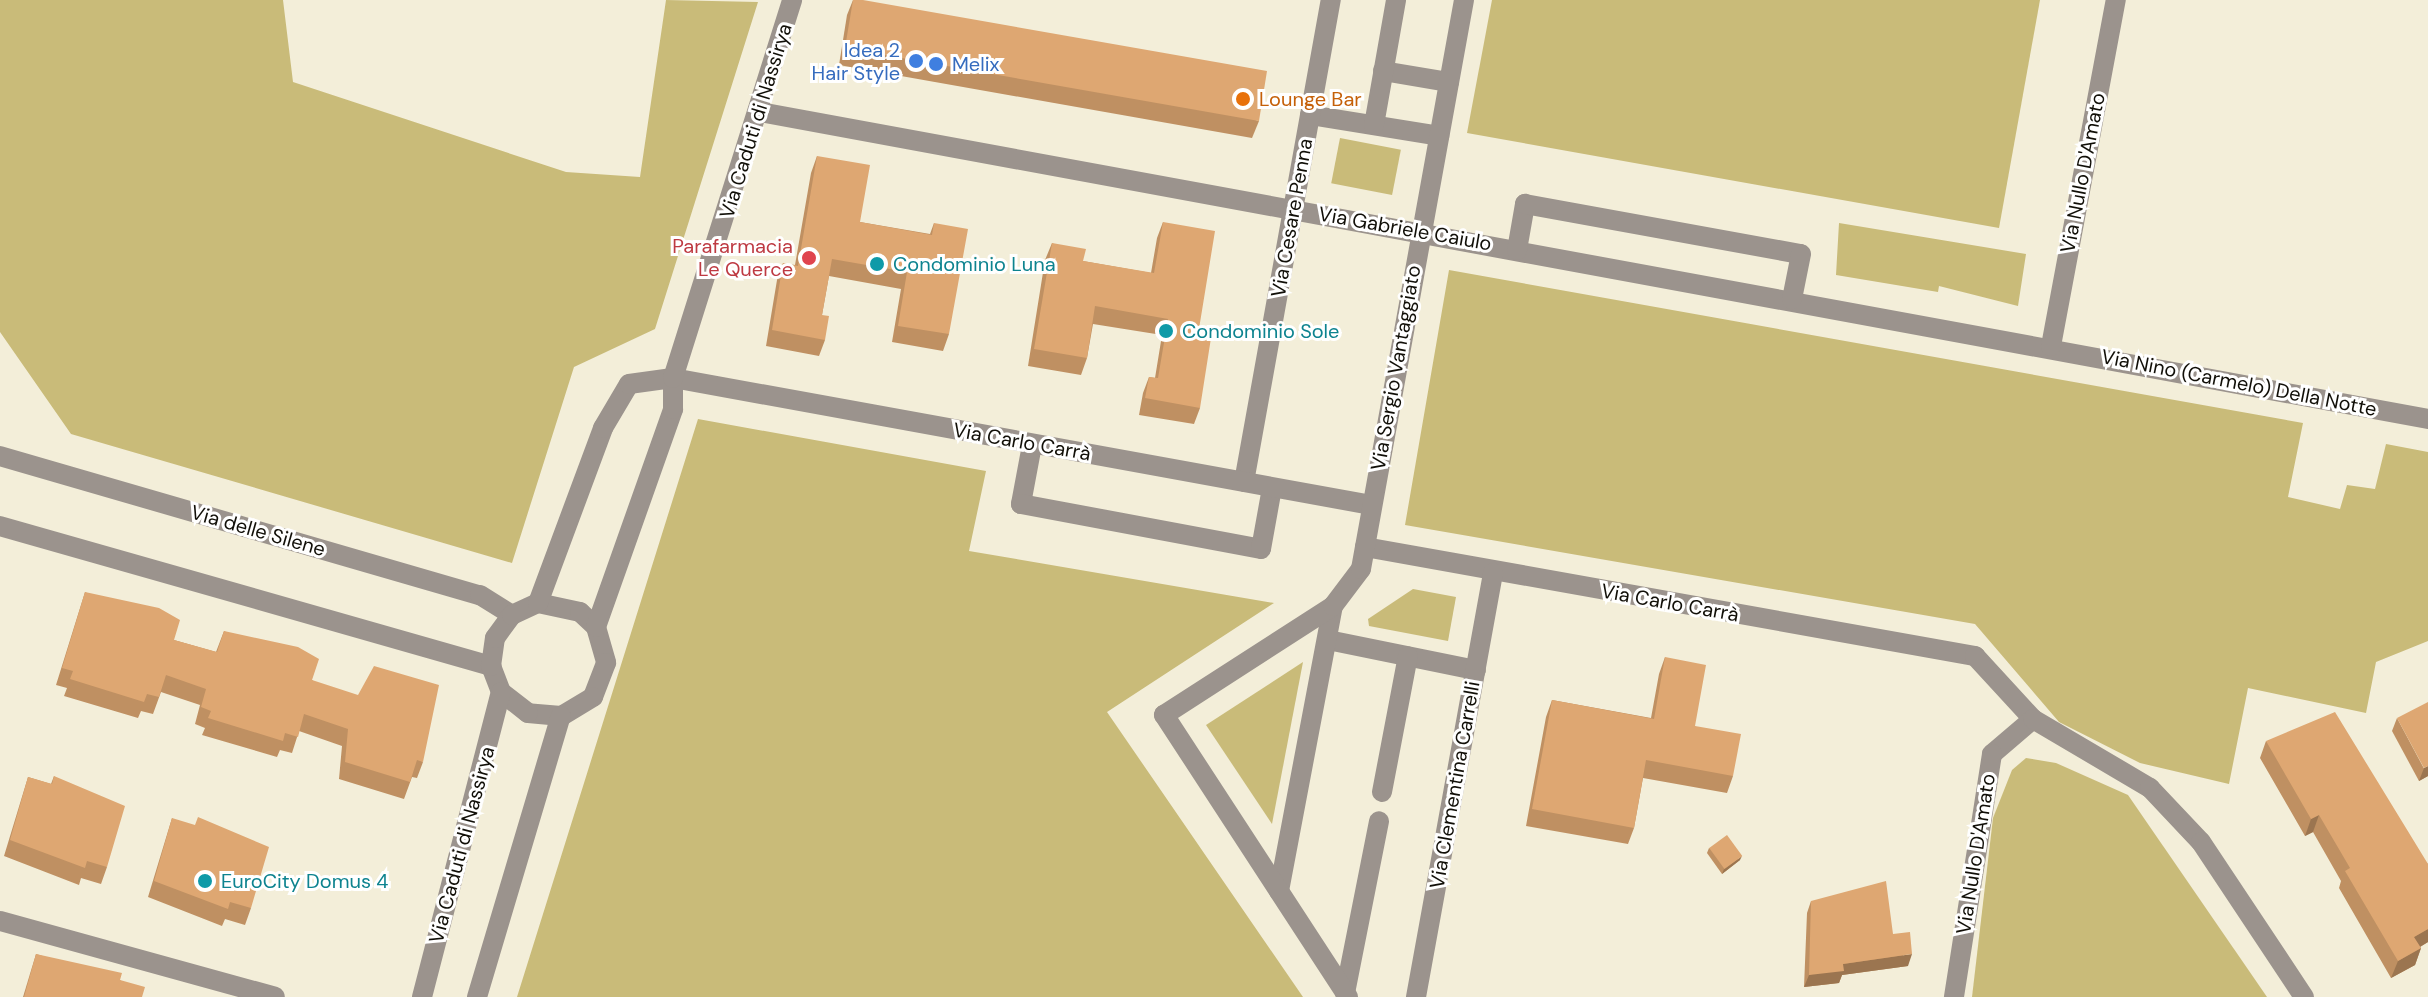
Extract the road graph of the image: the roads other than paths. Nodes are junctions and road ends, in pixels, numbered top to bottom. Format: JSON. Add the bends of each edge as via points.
{"nodes":[{"id":1,"x":792,"y":0,"type":"edge"},
{"id":2,"x":1331,"y":0,"type":"edge"},
{"id":3,"x":1396,"y":0,"type":"edge"},
{"id":4,"x":1464,"y":0,"type":"edge"},
{"id":5,"x":2116,"y":0,"type":"edge"},
{"id":6,"x":1383,"y":71,"type":"junction"},
{"id":7,"x":1449,"y":82,"type":"junction"},
{"id":8,"x":760,"y":112,"type":"junction"},
{"id":9,"x":1310,"y":115,"type":"junction"},
{"id":10,"x":1374,"y":125,"type":"junction"},
{"id":11,"x":1439,"y":136,"type":"junction"},
{"id":12,"x":1293,"y":209,"type":"junction"},
{"id":13,"x":1421,"y":232,"type":"junction"},
{"id":14,"x":1517,"y":250,"type":"junction"},
{"id":15,"x":1792,"y":299,"type":"junction"},
{"id":16,"x":2051,"y":346,"type":"junction"},
{"id":17,"x":673,"y":378,"type":"junction"},
{"id":18,"x":2428,"y":419,"type":"edge"},
{"id":19,"x":1032,"y":445,"type":"junction"},
{"id":20,"x":0,"y":456,"type":"edge"},
{"id":21,"x":1244,"y":482,"type":"junction"},
{"id":22,"x":1272,"y":488,"type":"junction"},
{"id":23,"x":1371,"y":505,"type":"junction"},
{"id":24,"x":0,"y":526,"type":"edge"},
{"id":25,"x":1365,"y":547,"type":"junction"},
{"id":26,"x":1493,"y":573,"type":"junction"},
{"id":27,"x":538,"y":603,"type":"junction"},
{"id":28,"x":1333,"y":606,"type":"junction"},
{"id":29,"x":512,"y":615,"type":"junction"},
{"id":30,"x":596,"y":627,"type":"junction"},
{"id":31,"x":1328,"y":640,"type":"junction"},
{"id":32,"x":1408,"y":656,"type":"junction"},
{"id":33,"x":491,"y":666,"type":"junction"},
{"id":34,"x":1476,"y":670,"type":"junction"},
{"id":35,"x":501,"y":692,"type":"junction"},
{"id":36,"x":561,"y":716,"type":"junction"},
{"id":37,"x":2033,"y":719,"type":"junction"},
{"id":38,"x":1382,"y":792,"type":"dead end"},
{"id":39,"x":1379,"y":821,"type":"dead end"},
{"id":40,"x":1279,"y":891,"type":"junction"},
{"id":41,"x":0,"y":921,"type":"edge"},
{"id":42,"x":1347,"y":995,"type":"edge"},
{"id":43,"x":275,"y":997,"type":"edge"},
{"id":44,"x":422,"y":997,"type":"edge"},
{"id":45,"x":477,"y":997,"type":"edge"},
{"id":46,"x":1416,"y":997,"type":"edge"},
{"id":47,"x":1954,"y":997,"type":"edge"},
{"id":48,"x":2304,"y":997,"type":"edge"}],
"edges":[{"from":1,"to":8,"type":"street","name":"Via Caduti di Nassirya"},
{"from":2,"to":9,"type":"street","name":"Via Cesare Penna"},
{"from":3,"to":6,"type":"street"},
{"from":4,"to":7,"type":"street","name":"Via Sergio Vantaggiato"},
{"from":5,"to":16,"type":"street","name":"Via Nullo D'Amato"},
{"from":6,"to":7,"type":"street"},
{"from":6,"to":10,"type":"street"},
{"from":7,"to":11,"type":"street","name":"Via Sergio Vantaggiato"},
{"from":8,"to":12,"type":"street","name":"Via Gabriele Caiulo"},
{"from":8,"to":17,"type":"street","name":"Via Caduti di Nassirya"},
{"from":9,"to":10,"type":"street"},
{"from":9,"to":12,"type":"street","name":"Via Cesare Penna"},
{"from":10,"to":11,"type":"street"},
{"from":11,"to":13,"type":"street","name":"Via Sergio Vantaggiato"},
{"from":12,"to":13,"type":"street","name":"Via Gabriele Caiulo"},
{"from":12,"to":21,"type":"street","name":"Via Cesare Penna"},
{"from":13,"to":14,"type":"street","name":"Via Gabriele Caiulo"},
{"from":13,"to":23,"type":"street","name":"Via Sergio Vantaggiato"},
{"from":14,"to":15,"type":"street","name":"Via Gabriele Caiulo"},
{"from":14,"to":15,"type":"street","via":[[1525,204],[1801,254]]},
{"from":15,"to":16,"type":"street","name":"Via Gabriele Caiulo"},
{"from":16,"to":18,"type":"street","name":"Via Nino (Carmelo) Della Notte"},
{"from":17,"to":19,"type":"street","name":"Via Carlo Carrà"},
{"from":17,"to":27,"type":"street","via":[[629,384],[603,428]]},
{"from":17,"to":30,"type":"street","name":"Via Caduti di Nassirya","via":[[673,409]]},
{"from":19,"to":21,"type":"street","name":"Via Carlo Carrà"},
{"from":19,"to":22,"type":"street","via":[[1021,504],[1261,549]]},
{"from":20,"to":29,"type":"street","name":"Via delle Silene","via":[[480,595]]},
{"from":21,"to":22,"type":"street","name":"Via Carlo Carrà"},
{"from":22,"to":23,"type":"street","name":"Via Carlo Carrà"},
{"from":23,"to":25,"type":"street","name":"Via Sergio Vantaggiato"},
{"from":24,"to":33,"type":"street"},
{"from":25,"to":26,"type":"street","name":"Via Carlo Carrà"},
{"from":25,"to":28,"type":"street","name":"Via Sergio Vantaggiato","via":[[1361,569]]},
{"from":26,"to":34,"type":"street","name":"Via Clementina Carrelli"},
{"from":26,"to":37,"type":"street","name":"Via Carlo Carrà","via":[[1975,656]]},
{"from":27,"to":29,"type":"street"},
{"from":27,"to":30,"type":"street","via":[[580,612]]},
{"from":28,"to":31,"type":"street"},
{"from":28,"to":40,"type":"street","via":[[1164,715]]},
{"from":29,"to":33,"type":"street","via":[[495,638]]},
{"from":30,"to":36,"type":"street","via":[[606,663],[593,697]]},
{"from":31,"to":32,"type":"street"},
{"from":31,"to":40,"type":"street"},
{"from":32,"to":34,"type":"street"},
{"from":32,"to":38,"type":"street"},
{"from":33,"to":35,"type":"street"},
{"from":34,"to":46,"type":"street","name":"Via Clementina Carrelli"},
{"from":35,"to":36,"type":"street","via":[[528,713]]},
{"from":35,"to":44,"type":"street","name":"Via Caduti di Nassirya"},
{"from":36,"to":45,"type":"street"},
{"from":37,"to":47,"type":"street","name":"Via Nullo D'Amato","via":[[1992,754]]},
{"from":37,"to":48,"type":"street","via":[[2150,788],[2201,842]]},
{"from":39,"to":42,"type":"street"},
{"from":40,"to":42,"type":"street"},
{"from":41,"to":43,"type":"street"}]}
